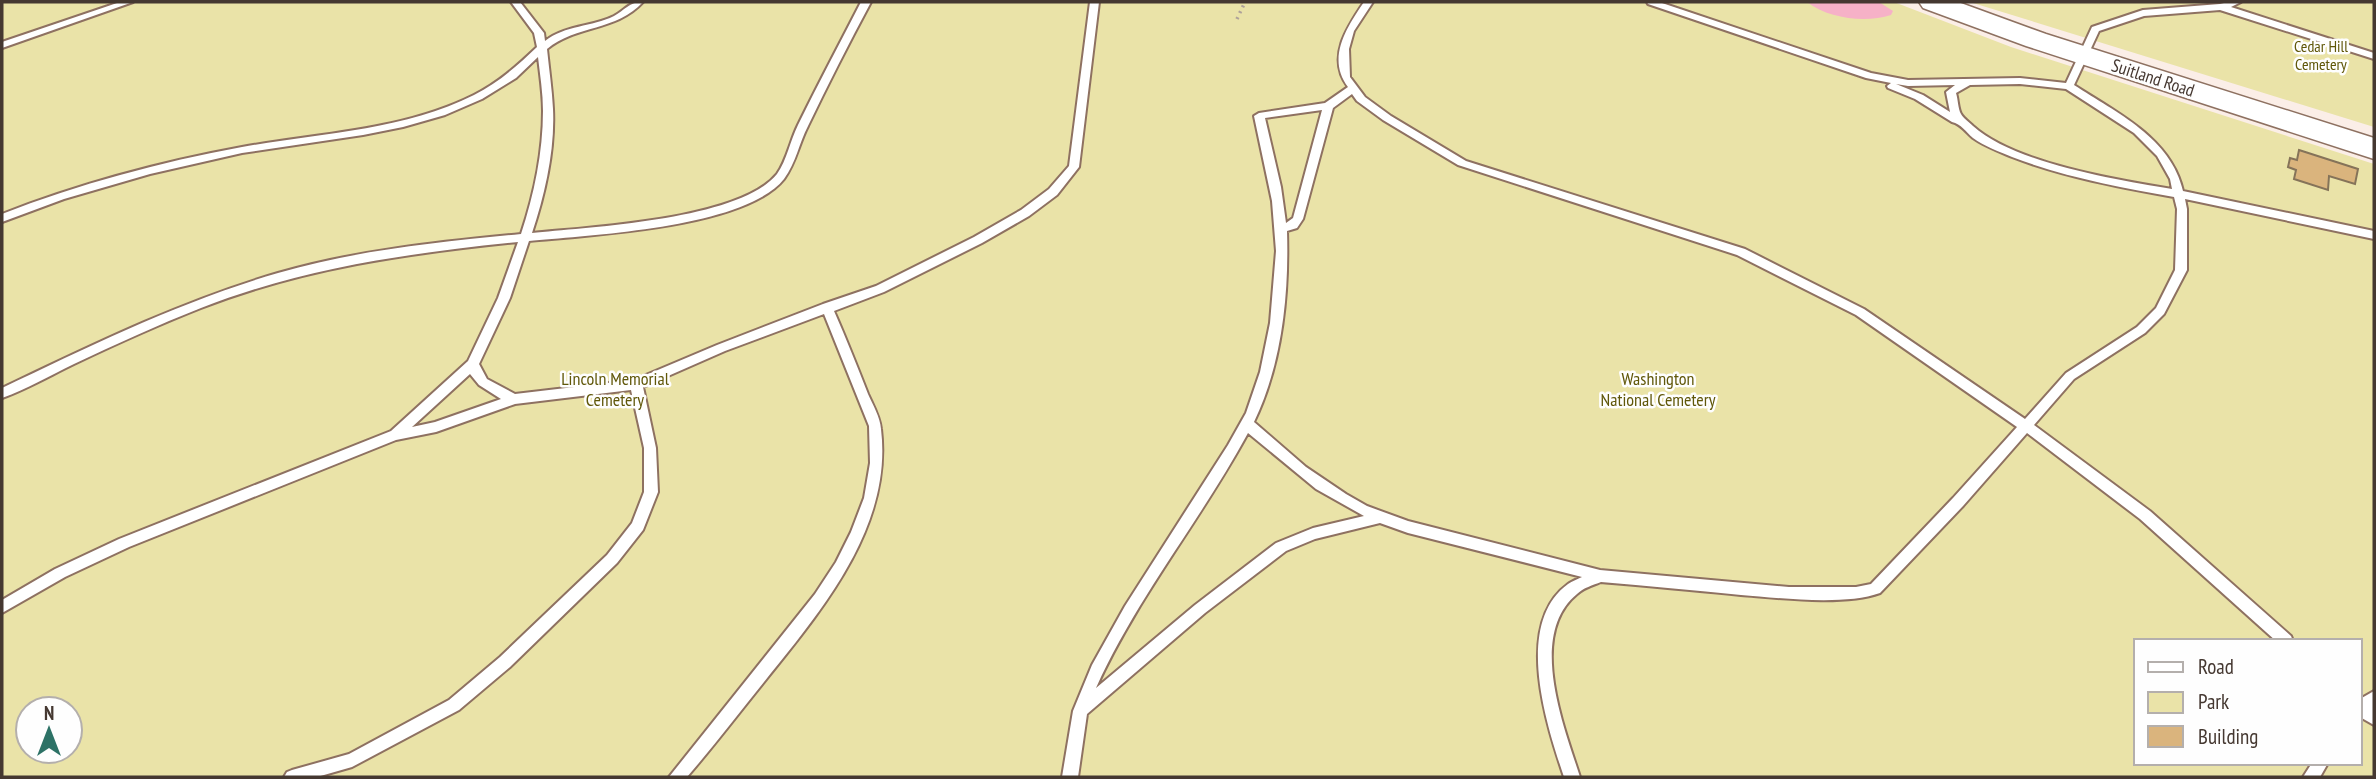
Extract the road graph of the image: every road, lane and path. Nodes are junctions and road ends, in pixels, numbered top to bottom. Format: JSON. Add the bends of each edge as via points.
{"nodes":[{"id":1,"x":128,"y":2,"type":"edge"},
{"id":2,"x":515,"y":2,"type":"edge"},
{"id":3,"x":638,"y":2,"type":"edge"},
{"id":4,"x":866,"y":2,"type":"edge"},
{"id":5,"x":1095,"y":2,"type":"edge"},
{"id":6,"x":1245,"y":2,"type":"edge"},
{"id":7,"x":1368,"y":2,"type":"edge"},
{"id":8,"x":1651,"y":2,"type":"edge"},
{"id":9,"x":1933,"y":2,"type":"edge"},
{"id":10,"x":2237,"y":2,"type":"edge"},
{"id":11,"x":2221,"y":6,"type":"junction"},
{"id":12,"x":1237,"y":19,"type":"dead end"},
{"id":13,"x":2,"y":46,"type":"edge"},
{"id":14,"x":542,"y":48,"type":"junction"},
{"id":15,"x":2084,"y":56,"type":"junction"},
{"id":16,"x":2374,"y":56,"type":"edge"},
{"id":17,"x":1869,"y":76,"type":"junction"},
{"id":18,"x":1967,"y":83,"type":"junction"},
{"id":19,"x":2069,"y":86,"type":"junction"},
{"id":20,"x":1352,"y":89,"type":"junction"},
{"id":21,"x":1328,"y":106,"type":"junction"},
{"id":22,"x":1957,"y":121,"type":"junction"},
{"id":23,"x":2374,"y":149,"type":"edge"},
{"id":24,"x":2179,"y":194,"type":"junction"},
{"id":25,"x":2,"y":218,"type":"edge"},
{"id":26,"x":1281,"y":229,"type":"junction"},
{"id":27,"x":2374,"y":234,"type":"edge"},
{"id":28,"x":526,"y":237,"type":"junction"},
{"id":29,"x":827,"y":307,"type":"junction"},
{"id":30,"x":473,"y":364,"type":"junction"},
{"id":31,"x":636,"y":384,"type":"junction"},
{"id":32,"x":2,"y":393,"type":"edge"},
{"id":33,"x":514,"y":399,"type":"junction"},
{"id":34,"x":1246,"y":423,"type":"junction"},
{"id":35,"x":2026,"y":426,"type":"junction"},
{"id":36,"x":395,"y":435,"type":"junction"},
{"id":37,"x":1376,"y":519,"type":"junction"},
{"id":38,"x":1600,"y":576,"type":"junction"},
{"id":39,"x":2,"y":607,"type":"edge"},
{"id":40,"x":2284,"y":639,"type":"edge"},
{"id":41,"x":1080,"y":711,"type":"junction"},
{"id":42,"x":292,"y":777,"type":"edge"},
{"id":43,"x":677,"y":777,"type":"edge"},
{"id":44,"x":1070,"y":777,"type":"edge"},
{"id":45,"x":1572,"y":777,"type":"edge"}],
"edges":[{"from":1,"to":13,"type":"lane"},
{"from":2,"to":14,"type":"lane","via":[[539,33]]},
{"from":3,"to":14,"type":"lane","via":[[614,21],[565,32]]},
{"from":4,"to":28,"type":"lane","via":[[783,173],[765,189],[728,206],[662,222]]},
{"from":5,"to":29,"type":"lane","via":[[1076,156],[1066,178],[1025,213],[978,240],[880,289]]},
{"from":6,"to":12,"type":"path"},
{"from":7,"to":20,"type":"lane","via":[[1349,30],[1344,48],[1345,77]]},
{"from":8,"to":17,"type":"lane"},
{"from":9,"to":15,"type":"main road","name":"Suitland Road"},
{"from":10,"to":11,"type":"lane"},
{"from":11,"to":15,"type":"lane","via":[[2121,19],[2095,29]]},
{"from":11,"to":16,"type":"lane"},
{"from":14,"to":25,"type":"lane","via":[[505,83],[447,112],[121,176]]},
{"from":14,"to":28,"type":"lane","via":[[547,140]]},
{"from":15,"to":19,"type":"lane"},
{"from":15,"to":23,"type":"main road","name":"Suitland Road"},
{"from":17,"to":18,"type":"lane","via":[[1908,83]]},
{"from":17,"to":22,"type":"lane","via":[[1919,97]]},
{"from":18,"to":19,"type":"lane"},
{"from":18,"to":22,"type":"lane","via":[[1951,92],[1949,102]]},
{"from":19,"to":24,"type":"lane","via":[[2138,131],[2161,154]]},
{"from":20,"to":21,"type":"lane"},
{"from":20,"to":35,"type":"lane","via":[[1387,118],[1462,163],[1741,252],[1813,286],[1860,312]]},
{"from":21,"to":26,"type":"lane","via":[[1298,219]]},
{"from":21,"to":26,"type":"lane","via":[[1259,116]]},
{"from":22,"to":24,"type":"lane","via":[[2035,162]]},
{"from":24,"to":27,"type":"lane"},
{"from":24,"to":35,"type":"lane","via":[[2181,270],[2160,311],[2141,330],[2070,376]]},
{"from":26,"to":34,"type":"lane","via":[[1275,324],[1258,397]]},
{"from":28,"to":30,"type":"lane"},
{"from":28,"to":32,"type":"lane","via":[[398,252],[267,280],[156,321]]},
{"from":29,"to":31,"type":"lane"},
{"from":29,"to":43,"type":"lane","via":[[876,426],[878,441],[861,526],[820,599]]},
{"from":30,"to":33,"type":"lane","via":[[483,384]]},
{"from":30,"to":36,"type":"lane"},
{"from":31,"to":33,"type":"lane"},
{"from":31,"to":42,"type":"lane","via":[[650,448],[651,492],[638,526],[612,559],[454,705],[352,761]]},
{"from":33,"to":36,"type":"lane","via":[[436,427]]},
{"from":34,"to":37,"type":"lane","via":[[1299,470]]},
{"from":34,"to":41,"type":"lane","via":[[1108,645]]},
{"from":35,"to":38,"type":"lane","via":[[1875,589],[1789,593]]},
{"from":35,"to":40,"type":"lane","via":[[2145,515]]},
{"from":36,"to":39,"type":"lane","via":[[124,542]]},
{"from":37,"to":38,"type":"lane"},
{"from":37,"to":41,"type":"lane","via":[[1281,547]]},
{"from":38,"to":45,"type":"lane","via":[[1572,588],[1551,613],[1545,629],[1554,718]]},
{"from":41,"to":44,"type":"lane"}]}
